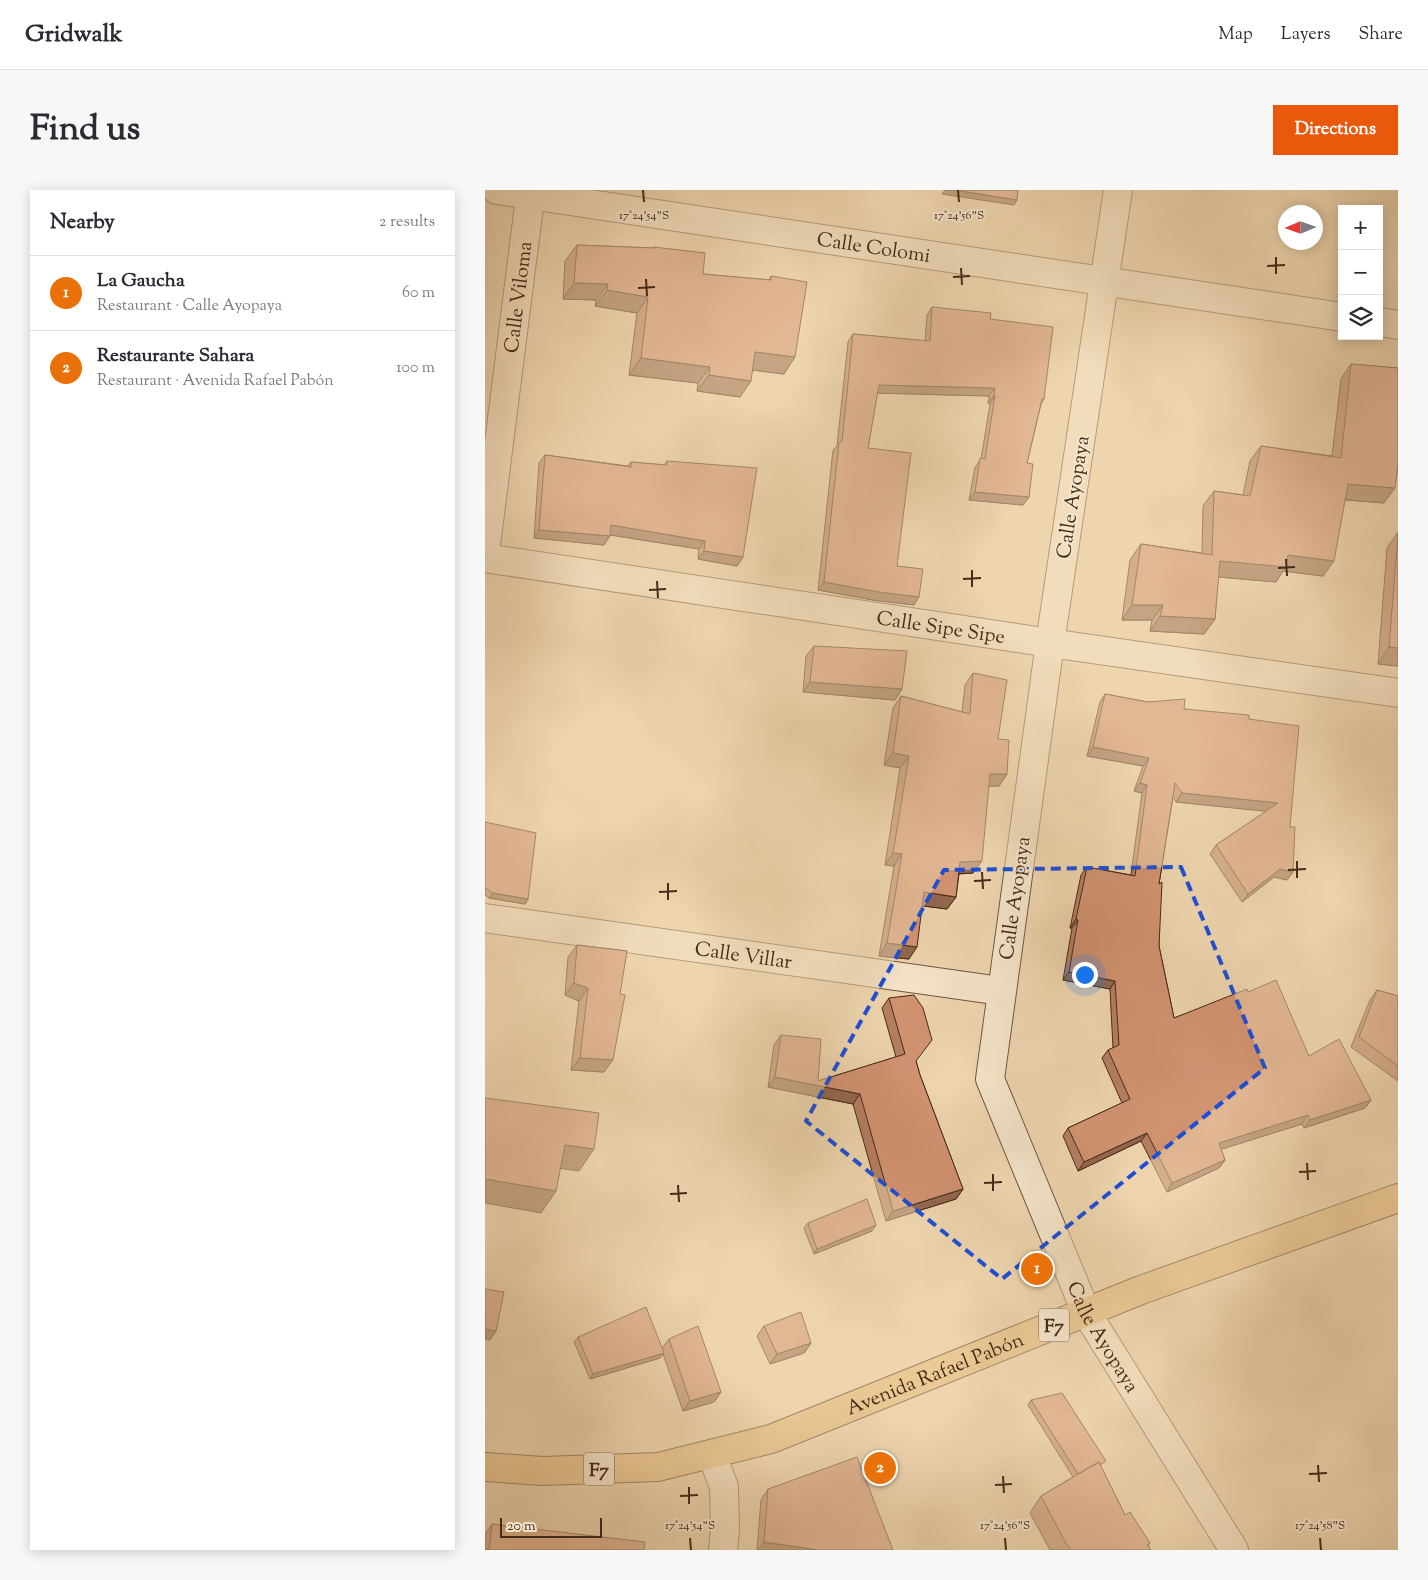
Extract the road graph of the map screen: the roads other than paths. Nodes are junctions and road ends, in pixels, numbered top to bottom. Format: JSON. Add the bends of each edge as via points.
{"nodes":[{"id":1,"x":497,"y":190,"type":"edge"},
{"id":2,"x":1118,"y":190,"type":"edge"},
{"id":3,"x":531,"y":193,"type":"edge"},
{"id":4,"x":1105,"y":282,"type":"junction"},
{"id":5,"x":1338,"y":316,"type":"edge"},
{"id":6,"x":1383,"y":323,"type":"edge"},
{"id":7,"x":1398,"y":325,"type":"edge"},
{"id":8,"x":485,"y":553,"type":"edge"},
{"id":9,"x":485,"y":558,"type":"edge"},
{"id":10,"x":1050,"y":643,"type":"junction"},
{"id":11,"x":1398,"y":693,"type":"edge"},
{"id":12,"x":485,"y":918,"type":"edge"},
{"id":13,"x":1001,"y":991,"type":"junction"},
{"id":14,"x":1398,"y":1198,"type":"edge"},
{"id":15,"x":1086,"y":1312,"type":"junction"},
{"id":16,"x":712,"y":1455,"type":"junction"},
{"id":17,"x":485,"y":1467,"type":"edge"},
{"id":18,"x":723,"y":1550,"type":"edge"},
{"id":19,"x":1234,"y":1550,"type":"edge"}],
"edges":[{"from":1,"to":3,"type":"street","name":"Calle Colomi"},
{"from":2,"to":4,"type":"street","name":"Calle Ayopaya"},
{"from":3,"to":4,"type":"street","name":"Calle Colomi"},
{"from":3,"to":8,"type":"street","name":"Calle Viloma"},
{"from":4,"to":5,"type":"street","name":"Calle Colomi"},
{"from":4,"to":10,"type":"street","name":"Calle Ayopaya"},
{"from":6,"to":7,"type":"street"},
{"from":9,"to":10,"type":"street","name":"Calle Sipe Sipe"},
{"from":10,"to":11,"type":"street","name":"Calle Sipe Sipe"},
{"from":10,"to":13,"type":"street","name":"Calle Ayopaya"},
{"from":12,"to":13,"type":"street","name":"Calle Villar"},
{"from":13,"to":15,"type":"street","name":"Calle Ayopaya","via":[[990,1079]]},
{"from":14,"to":15,"type":"highway","name":"Avenida Rafael Pabón","number":"F7"},
{"from":15,"to":16,"type":"highway","name":"Avenida Rafael Pabón","number":"F7","via":[[771,1439]]},
{"from":15,"to":19,"type":"street","name":"Calle Ayopaya"},
{"from":16,"to":17,"type":"highway","name":"Avenida Rafael Pabón","number":"F7","via":[[658,1467],[542,1471]]},
{"from":16,"to":18,"type":"street","via":[[724,1487]]}]}
